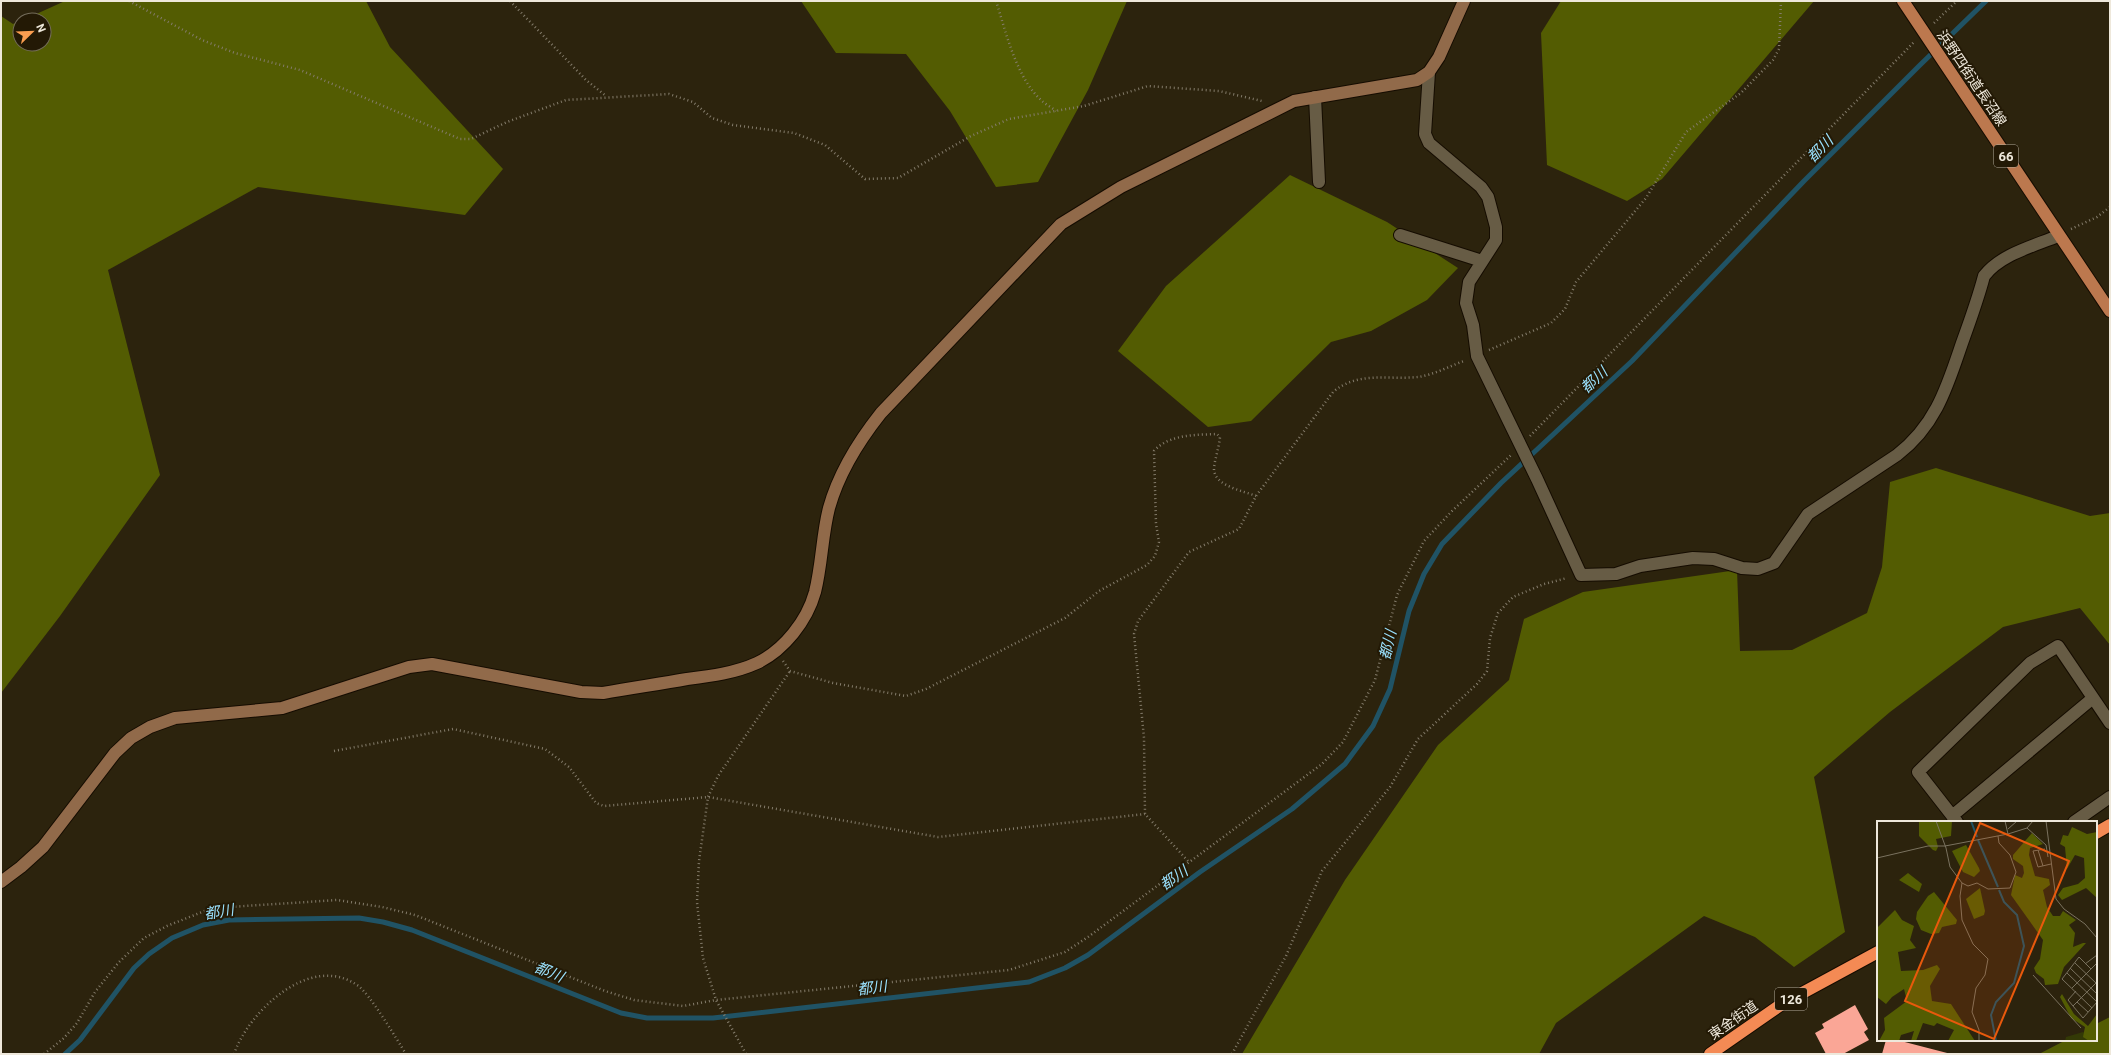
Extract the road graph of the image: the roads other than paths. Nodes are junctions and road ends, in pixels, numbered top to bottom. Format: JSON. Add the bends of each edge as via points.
{"nodes":[{"id":1,"x":1464,"y":1,"type":"edge"},
{"id":2,"x":1903,"y":1,"type":"edge"},
{"id":3,"x":1430,"y":72,"type":"junction"},
{"id":4,"x":1315,"y":97,"type":"junction"},
{"id":5,"x":1319,"y":182,"type":"dead end"},
{"id":6,"x":1400,"y":235,"type":"dead end"},
{"id":7,"x":2058,"y":236,"type":"junction"},
{"id":8,"x":1482,"y":261,"type":"junction"},
{"id":9,"x":2110,"y":311,"type":"edge"},
{"id":10,"x":2093,"y":698,"type":"junction"},
{"id":11,"x":2110,"y":723,"type":"edge"},
{"id":12,"x":2110,"y":797,"type":"edge"},
{"id":13,"x":1954,"y":819,"type":"edge"},
{"id":14,"x":2075,"y":821,"type":"edge"},
{"id":15,"x":2110,"y":825,"type":"edge"},
{"id":16,"x":2097,"y":832,"type":"edge"},
{"id":17,"x":1,"y":882,"type":"edge"},
{"id":18,"x":1877,"y":953,"type":"edge"},
{"id":19,"x":1710,"y":1054,"type":"edge"}],
"edges":[{"from":1,"to":3,"type":"street"},
{"from":2,"to":7,"type":"main road","name":"浜野四街道長沼線","number":"66"},
{"from":3,"to":4,"type":"street","via":[[1417,80]]},
{"from":3,"to":8,"type":"street","via":[[1425,134],[1429,143],[1481,187],[1488,197],[1496,227],[1496,240]]},
{"from":4,"to":5,"type":"street"},
{"from":4,"to":17,"type":"street","via":[[1294,101],[1275,110],[1121,187],[1061,224],[881,413],[859,440],[846,464],[829,508],[815,593],[803,617],[777,652],[731,673],[603,693],[582,692],[432,664],[409,667],[282,708],[175,718],[150,727],[131,738],[115,753],[43,847],[21,868]]},
{"from":6,"to":8,"type":"street"},
{"from":7,"to":8,"type":"street","via":[[2000,260],[1984,276],[1943,397],[1910,445],[1808,514],[1774,562],[1758,569],[1742,568],[1714,559],[1693,558],[1640,566],[1616,574],[1581,575],[1477,356],[1473,325],[1466,303],[1469,282]]},
{"from":7,"to":9,"type":"main road","name":"浜野四街道長沼線","number":"66"},
{"from":10,"to":11,"type":"street"},
{"from":10,"to":13,"type":"street"},
{"from":10,"to":13,"type":"street","via":[[2058,646],[2030,663],[1918,772]]},
{"from":12,"to":14,"type":"street"},
{"from":15,"to":16,"type":"highway"},
{"from":18,"to":19,"type":"highway","name":"東金街道","number":"126","via":[[1782,1004]]}]}
